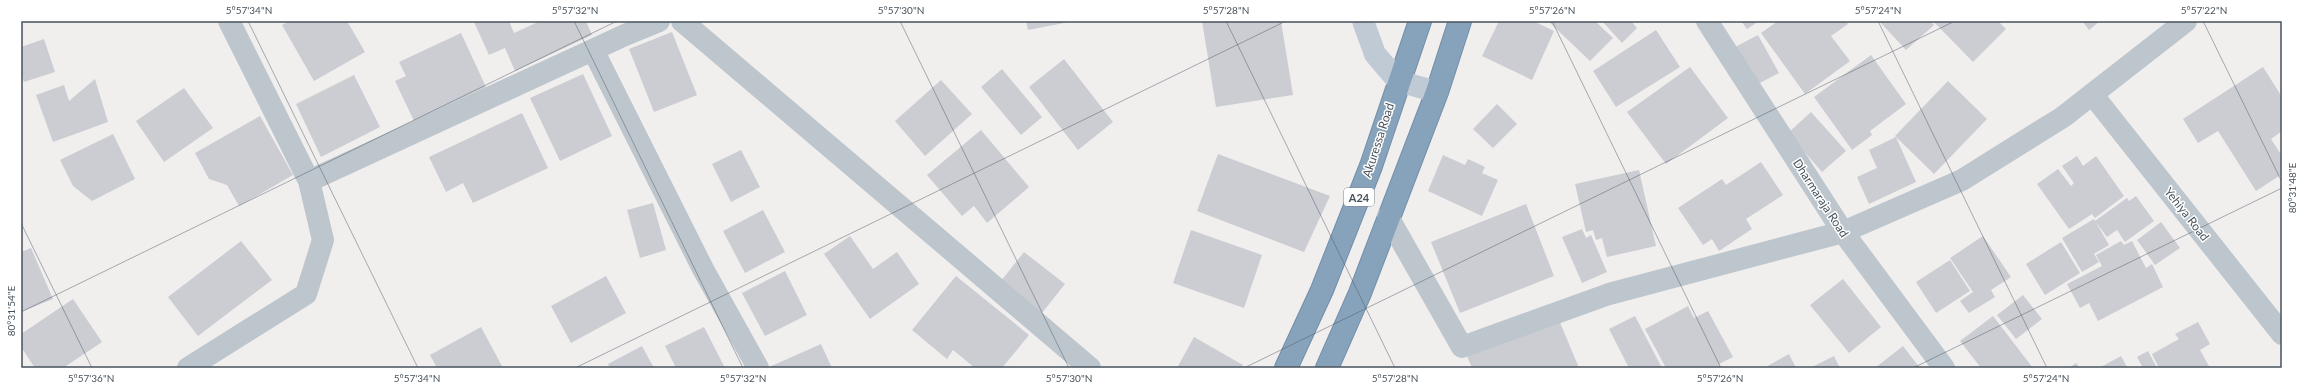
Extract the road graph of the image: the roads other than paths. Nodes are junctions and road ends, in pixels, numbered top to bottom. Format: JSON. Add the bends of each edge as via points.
{"nodes":[{"id":1,"x":229,"y":21,"type":"edge"},
{"id":2,"x":659,"y":21,"type":"edge"},
{"id":3,"x":682,"y":21,"type":"edge"},
{"id":4,"x":1362,"y":21,"type":"edge"},
{"id":5,"x":1420,"y":21,"type":"edge"},
{"id":6,"x":1460,"y":21,"type":"edge"},
{"id":7,"x":1707,"y":21,"type":"edge"},
{"id":8,"x":2186,"y":21,"type":"edge"},
{"id":9,"x":593,"y":50,"type":"junction"},
{"id":10,"x":1398,"y":81,"type":"junction"},
{"id":11,"x":1437,"y":92,"type":"junction"},
{"id":12,"x":2092,"y":94,"type":"junction"},
{"id":13,"x":309,"y":181,"type":"junction"},
{"id":14,"x":1388,"y":217,"type":"junction"},
{"id":15,"x":1843,"y":232,"type":"junction"},
{"id":16,"x":2282,"y":334,"type":"edge"},
{"id":17,"x":188,"y":368,"type":"edge"},
{"id":18,"x":758,"y":368,"type":"edge"},
{"id":19,"x":1090,"y":368,"type":"edge"},
{"id":20,"x":1286,"y":368,"type":"edge"},
{"id":21,"x":1327,"y":368,"type":"edge"},
{"id":22,"x":1944,"y":368,"type":"edge"}],
"edges":[{"from":1,"to":13,"type":"street"},
{"from":2,"to":9,"type":"street"},
{"from":3,"to":19,"type":"street"},
{"from":4,"to":10,"type":"main road","via":[[1375,54]]},
{"from":5,"to":10,"type":"highway","name":"Akuressa Road","number":"A24"},
{"from":6,"to":11,"type":"highway","number":"A24"},
{"from":7,"to":15,"type":"street","name":"Dharmaraja Road"},
{"from":8,"to":12,"type":"street"},
{"from":9,"to":13,"type":"street"},
{"from":9,"to":18,"type":"street","via":[[703,268]]},
{"from":10,"to":11,"type":"main road"},
{"from":10,"to":20,"type":"highway","name":"Akuressa Road","number":"A24","via":[[1371,166],[1322,290]]},
{"from":11,"to":14,"type":"highway","number":"A24"},
{"from":12,"to":15,"type":"street","via":[[2063,117],[1962,180]]},
{"from":12,"to":16,"type":"street","name":"Yehiya Road"},
{"from":13,"to":17,"type":"street","via":[[323,240],[306,294]]},
{"from":14,"to":15,"type":"street","via":[[1462,347],[1609,294]]},
{"from":14,"to":21,"type":"highway","number":"A24","via":[[1360,293]]},
{"from":15,"to":22,"type":"street","name":"Dharmaraja Road"}]}
